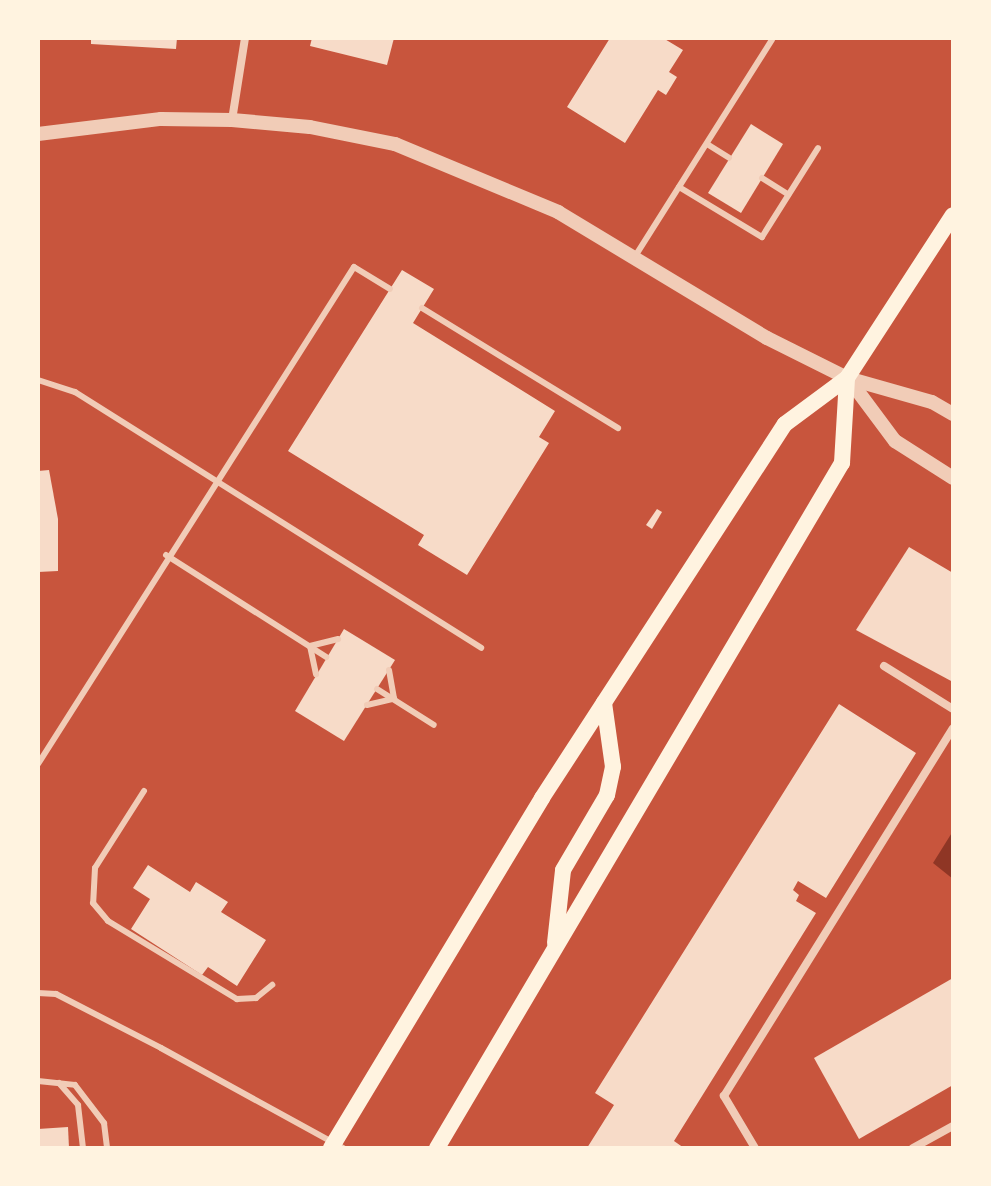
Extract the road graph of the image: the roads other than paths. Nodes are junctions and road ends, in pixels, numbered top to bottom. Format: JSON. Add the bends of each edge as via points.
{"nodes":[{"id":1,"x":245,"y":38,"type":"edge"},
{"id":2,"x":772,"y":40,"type":"dead end"},
{"id":3,"x":232,"y":120,"type":"junction"},
{"id":4,"x":38,"y":134,"type":"edge"},
{"id":5,"x":707,"y":144,"type":"junction"},
{"id":6,"x":818,"y":148,"type":"dead end"},
{"id":7,"x":729,"y":158,"type":"dead end"},
{"id":8,"x":762,"y":178,"type":"dead end"},
{"id":9,"x":679,"y":187,"type":"junction"},
{"id":10,"x":788,"y":194,"type":"junction"},
{"id":11,"x":953,"y":215,"type":"edge"},
{"id":12,"x":634,"y":258,"type":"junction"},
{"id":13,"x":390,"y":289,"type":"dead end"},
{"id":14,"x":422,"y":308,"type":"dead end"},
{"id":15,"x":847,"y":378,"type":"junction"},
{"id":16,"x":38,"y":380,"type":"edge"},
{"id":17,"x":953,"y":414,"type":"edge"},
{"id":18,"x":618,"y":428,"type":"dead end"},
{"id":19,"x":953,"y":478,"type":"edge"},
{"id":20,"x":216,"y":482,"type":"junction"},
{"id":21,"x":166,"y":555,"type":"junction"},
{"id":22,"x":338,"y":639,"type":"dead end"},
{"id":23,"x":310,"y":646,"type":"junction"},
{"id":24,"x":481,"y":648,"type":"dead end"},
{"id":25,"x":326,"y":657,"type":"dead end"},
{"id":26,"x":884,"y":666,"type":"dead end"},
{"id":27,"x":389,"y":670,"type":"dead end"},
{"id":28,"x":316,"y":674,"type":"dead end"},
{"id":29,"x":377,"y":689,"type":"dead end"},
{"id":30,"x":394,"y":699,"type":"junction"},
{"id":31,"x":604,"y":703,"type":"junction"},
{"id":32,"x":367,"y":705,"type":"dead end"},
{"id":33,"x":953,"y":709,"type":"edge"},
{"id":34,"x":434,"y":725,"type":"dead end"},
{"id":35,"x":953,"y":728,"type":"edge"},
{"id":36,"x":38,"y":764,"type":"edge"},
{"id":37,"x":144,"y":791,"type":"dead end"},
{"id":38,"x":554,"y":950,"type":"junction"},
{"id":39,"x":272,"y":985,"type":"dead end"},
{"id":40,"x":38,"y":993,"type":"edge"},
{"id":41,"x":38,"y":1081,"type":"edge"},
{"id":42,"x":59,"y":1083,"type":"junction"},
{"id":43,"x":953,"y":1126,"type":"edge"},
{"id":44,"x":336,"y":1146,"type":"edge"},
{"id":45,"x":83,"y":1148,"type":"edge"},
{"id":46,"x":107,"y":1148,"type":"edge"},
{"id":47,"x":437,"y":1148,"type":"edge"},
{"id":48,"x":755,"y":1148,"type":"edge"},
{"id":49,"x":913,"y":1148,"type":"edge"}],
"edges":[{"from":1,"to":3,"type":"street"},
{"from":2,"to":5,"type":"lane"},
{"from":3,"to":4,"type":"street","via":[[161,119]]},
{"from":3,"to":12,"type":"street","via":[[325,129],[395,144],[558,212]]},
{"from":5,"to":7,"type":"lane"},
{"from":5,"to":9,"type":"lane"},
{"from":6,"to":10,"type":"lane"},
{"from":8,"to":10,"type":"lane"},
{"from":9,"to":10,"type":"lane","via":[[762,237]]},
{"from":9,"to":12,"type":"lane"},
{"from":11,"to":15,"type":"main road"},
{"from":12,"to":15,"type":"street","via":[[767,338]]},
{"from":13,"to":20,"type":"lane","via":[[354,267]]},
{"from":14,"to":18,"type":"lane"},
{"from":15,"to":17,"type":"street","via":[[932,402]]},
{"from":15,"to":19,"type":"street","via":[[895,441]]},
{"from":15,"to":31,"type":"main road","via":[[785,424]]},
{"from":15,"to":38,"type":"main road","via":[[842,463]]},
{"from":16,"to":20,"type":"lane","via":[[75,392]]},
{"from":20,"to":21,"type":"lane"},
{"from":20,"to":24,"type":"lane"},
{"from":21,"to":23,"type":"lane"},
{"from":21,"to":36,"type":"lane"},
{"from":22,"to":23,"type":"lane"},
{"from":23,"to":25,"type":"lane"},
{"from":23,"to":28,"type":"lane"},
{"from":26,"to":33,"type":"street"},
{"from":27,"to":30,"type":"lane"},
{"from":29,"to":30,"type":"lane"},
{"from":30,"to":32,"type":"lane"},
{"from":30,"to":34,"type":"lane"},
{"from":31,"to":38,"type":"main road","via":[[613,767],[607,795],[563,870]]},
{"from":31,"to":44,"type":"main road"},
{"from":35,"to":48,"type":"street","via":[[724,1096]]},
{"from":37,"to":39,"type":"lane","via":[[95,868],[93,903],[108,921],[237,999],[256,998]]},
{"from":38,"to":47,"type":"main road"},
{"from":40,"to":44,"type":"lane","via":[[56,994]]},
{"from":41,"to":42,"type":"lane"},
{"from":42,"to":45,"type":"lane","via":[[78,1105]]},
{"from":42,"to":46,"type":"lane","via":[[75,1085],[104,1123]]},
{"from":43,"to":49,"type":"street"}]}
